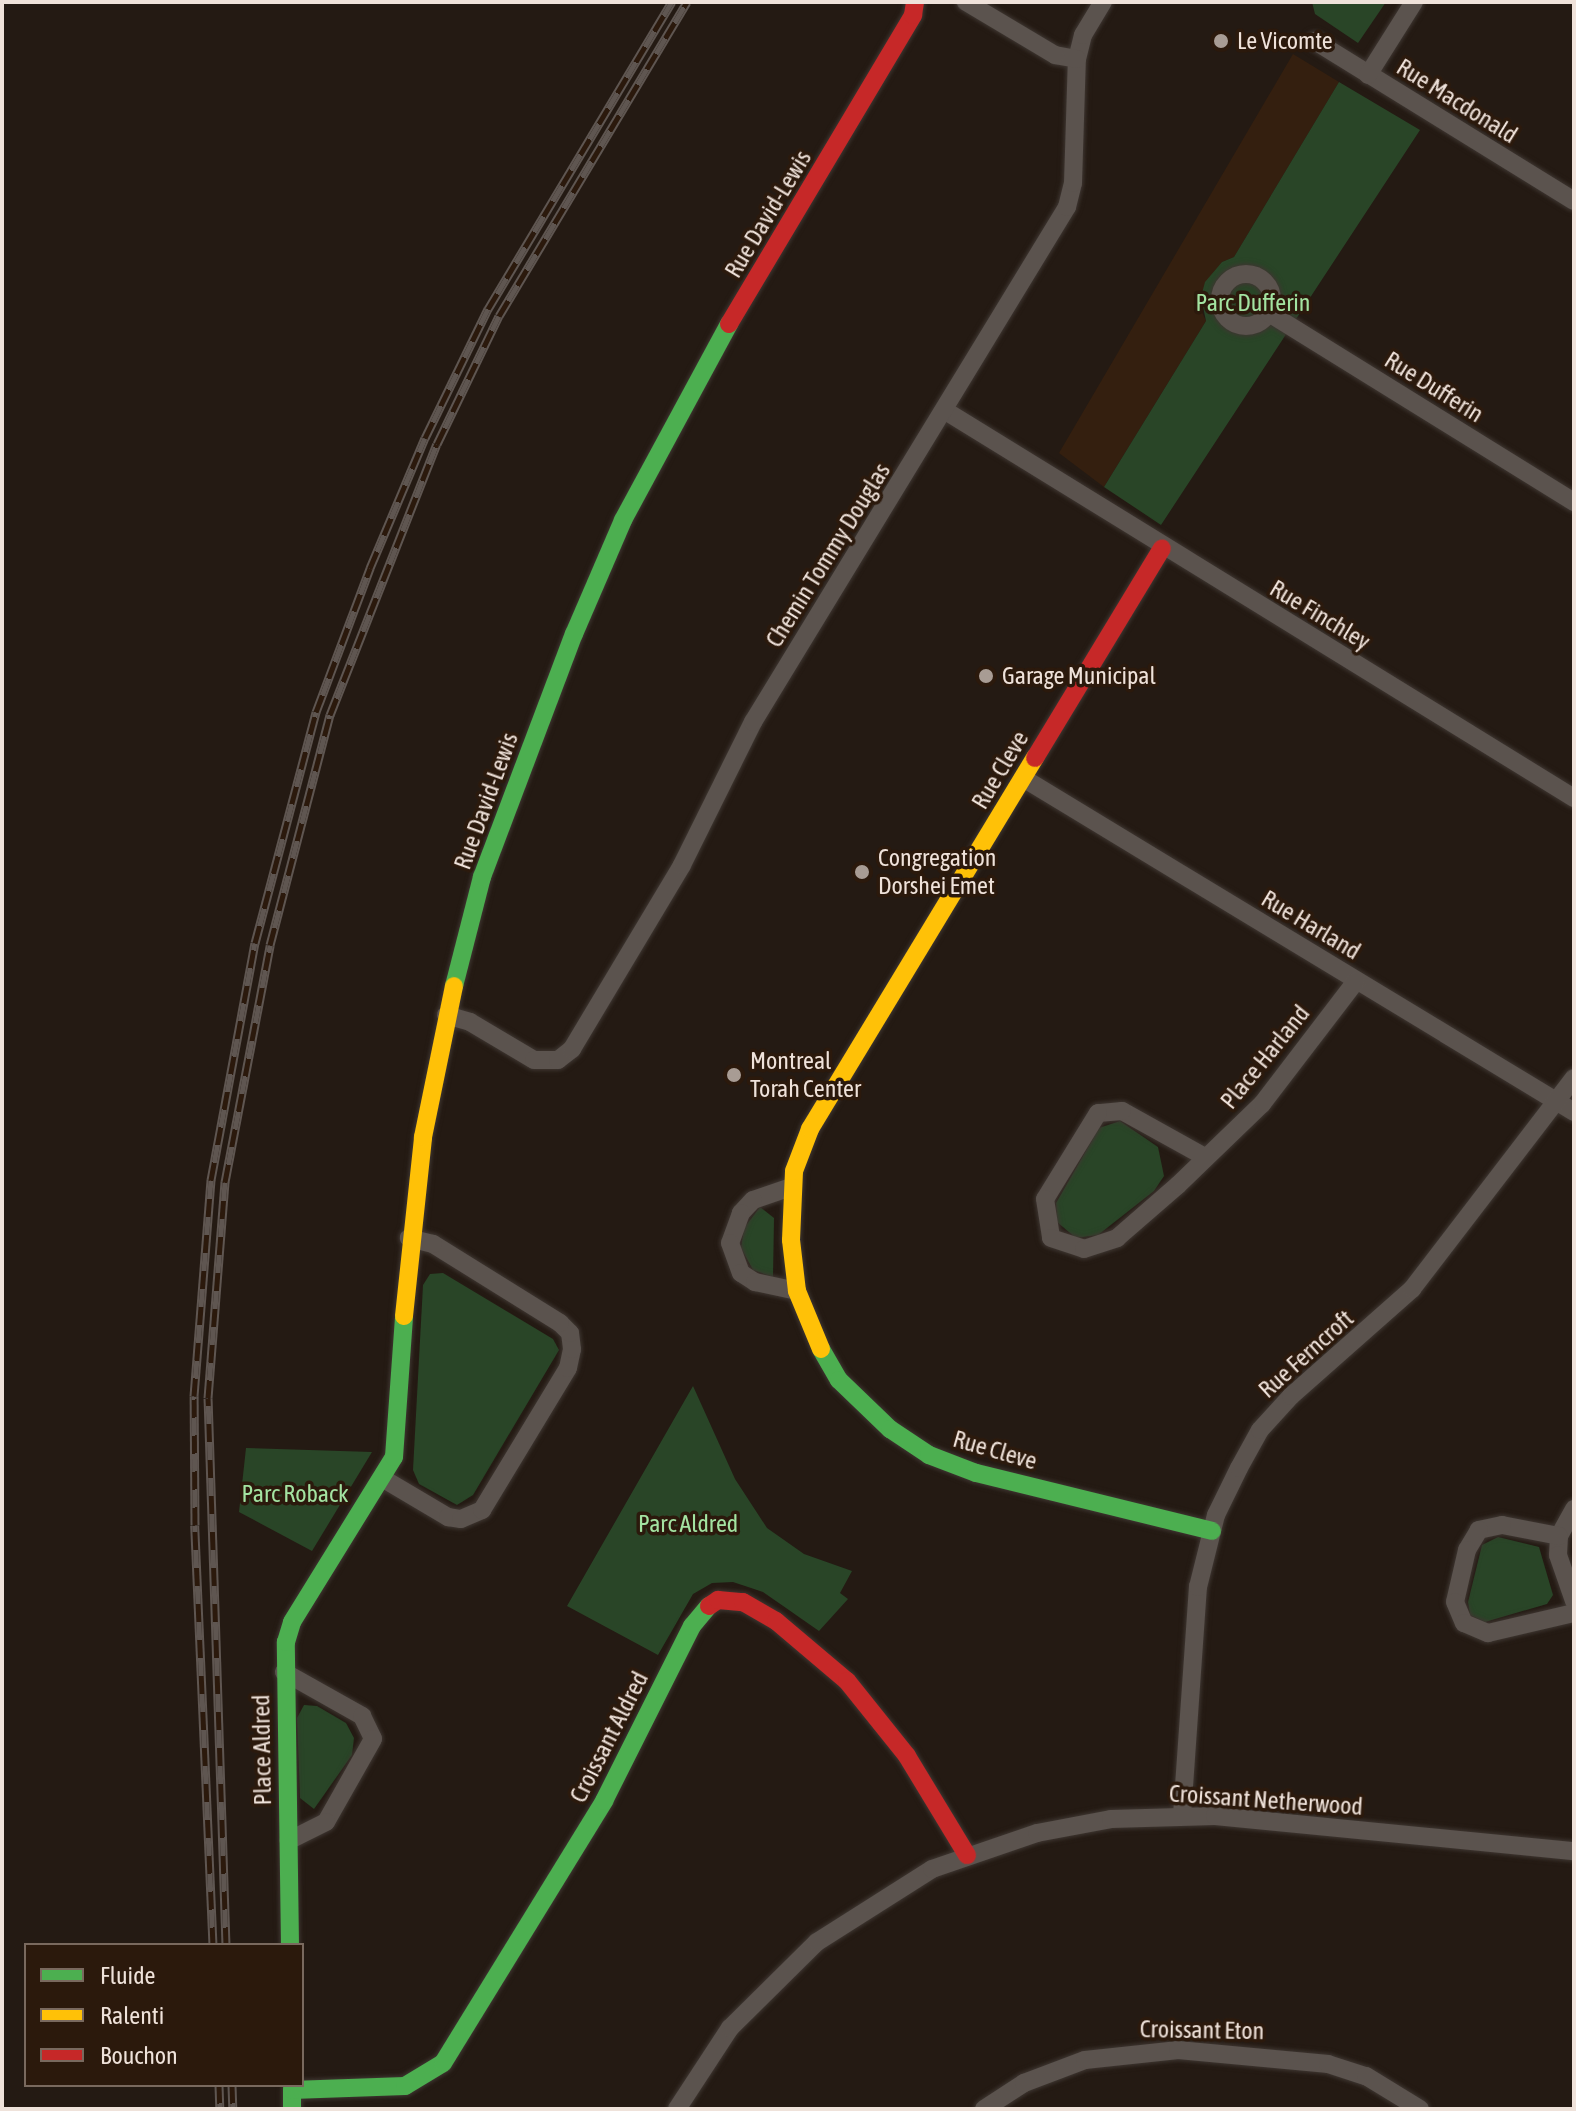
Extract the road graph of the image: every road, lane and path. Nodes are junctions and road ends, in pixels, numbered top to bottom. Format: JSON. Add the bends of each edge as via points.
{"nodes":[{"id":1,"x":915,"y":2,"type":"edge"},
{"id":2,"x":966,"y":2,"type":"edge"},
{"id":3,"x":1103,"y":2,"type":"edge"},
{"id":4,"x":1414,"y":2,"type":"edge"},
{"id":5,"x":1315,"y":41,"type":"dead end"},
{"id":6,"x":1077,"y":59,"type":"junction"},
{"id":7,"x":1368,"y":75,"type":"junction"},
{"id":8,"x":1574,"y":201,"type":"edge"},
{"id":9,"x":1269,"y":313,"type":"dead end"},
{"id":10,"x":944,"y":410,"type":"junction"},
{"id":11,"x":1574,"y":502,"type":"edge"},
{"id":12,"x":1162,"y":548,"type":"junction"},
{"id":13,"x":1023,"y":778,"type":"junction"},
{"id":14,"x":1574,"y":798,"type":"edge"},
{"id":15,"x":1356,"y":981,"type":"junction"},
{"id":16,"x":446,"y":1015,"type":"junction"},
{"id":17,"x":1574,"y":1078,"type":"edge"},
{"id":18,"x":1557,"y":1102,"type":"junction"},
{"id":19,"x":1574,"y":1112,"type":"edge"},
{"id":20,"x":1205,"y":1157,"type":"junction"},
{"id":21,"x":791,"y":1187,"type":"junction"},
{"id":22,"x":409,"y":1238,"type":"junction"},
{"id":23,"x":797,"y":1291,"type":"junction"},
{"id":24,"x":382,"y":1478,"type":"junction"},
{"id":25,"x":1574,"y":1509,"type":"edge"},
{"id":26,"x":1212,"y":1531,"type":"junction"},
{"id":27,"x":1559,"y":1536,"type":"junction"},
{"id":28,"x":1574,"y":1601,"type":"edge"},
{"id":29,"x":1574,"y":1613,"type":"edge"},
{"id":30,"x":284,"y":1672,"type":"junction"},
{"id":31,"x":1182,"y":1815,"type":"junction"},
{"id":32,"x":288,"y":1841,"type":"junction"},
{"id":33,"x":1574,"y":1851,"type":"edge"},
{"id":34,"x":967,"y":1855,"type":"junction"},
{"id":35,"x":290,"y":1943,"type":"edge"},
{"id":36,"x":292,"y":2095,"type":"edge"},
{"id":37,"x":677,"y":2109,"type":"edge"},
{"id":38,"x":984,"y":2109,"type":"edge"},
{"id":39,"x":1420,"y":2109,"type":"edge"}],
"edges":[{"from":1,"to":16,"type":"street","name":"Rue David-Lewis","via":[[913,15],[695,382],[610,550],[494,843]]},
{"from":2,"to":6,"type":"street","via":[[1055,55]]},
{"from":3,"to":6,"type":"street","name":"Chemin Tommy Douglas","via":[[1083,35]]},
{"from":4,"to":7,"type":"street"},
{"from":5,"to":7,"type":"street","name":"Rue Macdonald"},
{"from":6,"to":10,"type":"street","name":"Chemin Tommy Douglas","via":[[1073,183],[1067,207]]},
{"from":7,"to":8,"type":"street","name":"Rue Macdonald"},
{"from":9,"to":11,"type":"street","name":"Rue Dufferin"},
{"from":10,"to":12,"type":"street","name":"Rue Finchley"},
{"from":10,"to":16,"type":"street","name":"Chemin Tommy Douglas","via":[[753,722],[682,865],[572,1049],[558,1060],[534,1060],[470,1022]]},
{"from":12,"to":13,"type":"street","name":"Rue Cleve"},
{"from":12,"to":14,"type":"street","name":"Rue Finchley"},
{"from":13,"to":15,"type":"street","name":"Rue Harland"},
{"from":13,"to":21,"type":"street","name":"Rue Cleve","via":[[810,1129]]},
{"from":15,"to":18,"type":"street","name":"Rue Harland"},
{"from":15,"to":20,"type":"street","name":"Place Harland","via":[[1262,1104]]},
{"from":16,"to":22,"type":"street","name":"Rue David-Lewis"},
{"from":17,"to":18,"type":"street","name":"Rue Ferncroft"},
{"from":18,"to":19,"type":"street","name":"Rue Harland"},
{"from":18,"to":26,"type":"street","name":"Rue Ferncroft","via":[[1412,1289],[1260,1430]]},
{"from":20,"to":20,"type":"street","name":"Place Harland","via":[[1122,1111],[1098,1113],[1045,1199],[1051,1238],[1075,1248],[1101,1246]]},
{"from":21,"to":23,"type":"street","name":"Rue Cleve"},
{"from":21,"to":23,"type":"street","via":[[753,1200],[741,1213],[730,1243],[741,1273],[755,1282]]},
{"from":22,"to":24,"type":"street","name":"Rue David-Lewis","via":[[396,1444]]},
{"from":22,"to":24,"type":"street","via":[[433,1244],[560,1323],[570,1333],[572,1349],[568,1368],[482,1510],[461,1519],[448,1517]]},
{"from":23,"to":26,"type":"street","name":"Rue Cleve","via":[[839,1380],[874,1417],[929,1455],[976,1473]]},
{"from":24,"to":30,"type":"street","name":"Rue David-Lewis","via":[[292,1622]]},
{"from":25,"to":27,"type":"street"},
{"from":26,"to":31,"type":"street","name":"Rue Ferncroft","via":[[1193,1613]]},
{"from":27,"to":28,"type":"street","via":[[1560,1573]]},
{"from":27,"to":29,"type":"street","via":[[1502,1525],[1479,1530],[1467,1550],[1455,1602],[1464,1623],[1488,1633]]},
{"from":30,"to":32,"type":"street","name":"Place Aldred"},
{"from":30,"to":32,"type":"street","name":"Place Aldred","via":[[362,1716],[373,1739],[326,1822]]},
{"from":31,"to":33,"type":"street","name":"Croissant Netherwood"},
{"from":31,"to":34,"type":"street","name":"Croissant Netherwood","via":[[1073,1825]]},
{"from":32,"to":35,"type":"street","name":"Place Aldred"},
{"from":34,"to":36,"type":"street","name":"Croissant Aldred","via":[[907,1756],[847,1681],[776,1621],[743,1602],[718,1600],[701,1611],[692,1626],[604,1801],[443,2063],[425,2078],[393,2088]]},
{"from":34,"to":37,"type":"street","name":"Croissant Netherwood","via":[[900,1885],[790,1965],[730,2028]]},
{"from":38,"to":39,"type":"street","name":"Croissant Eton","via":[[1024,2083],[1085,2060],[1178,2050],[1328,2064],[1366,2076]]}]}
